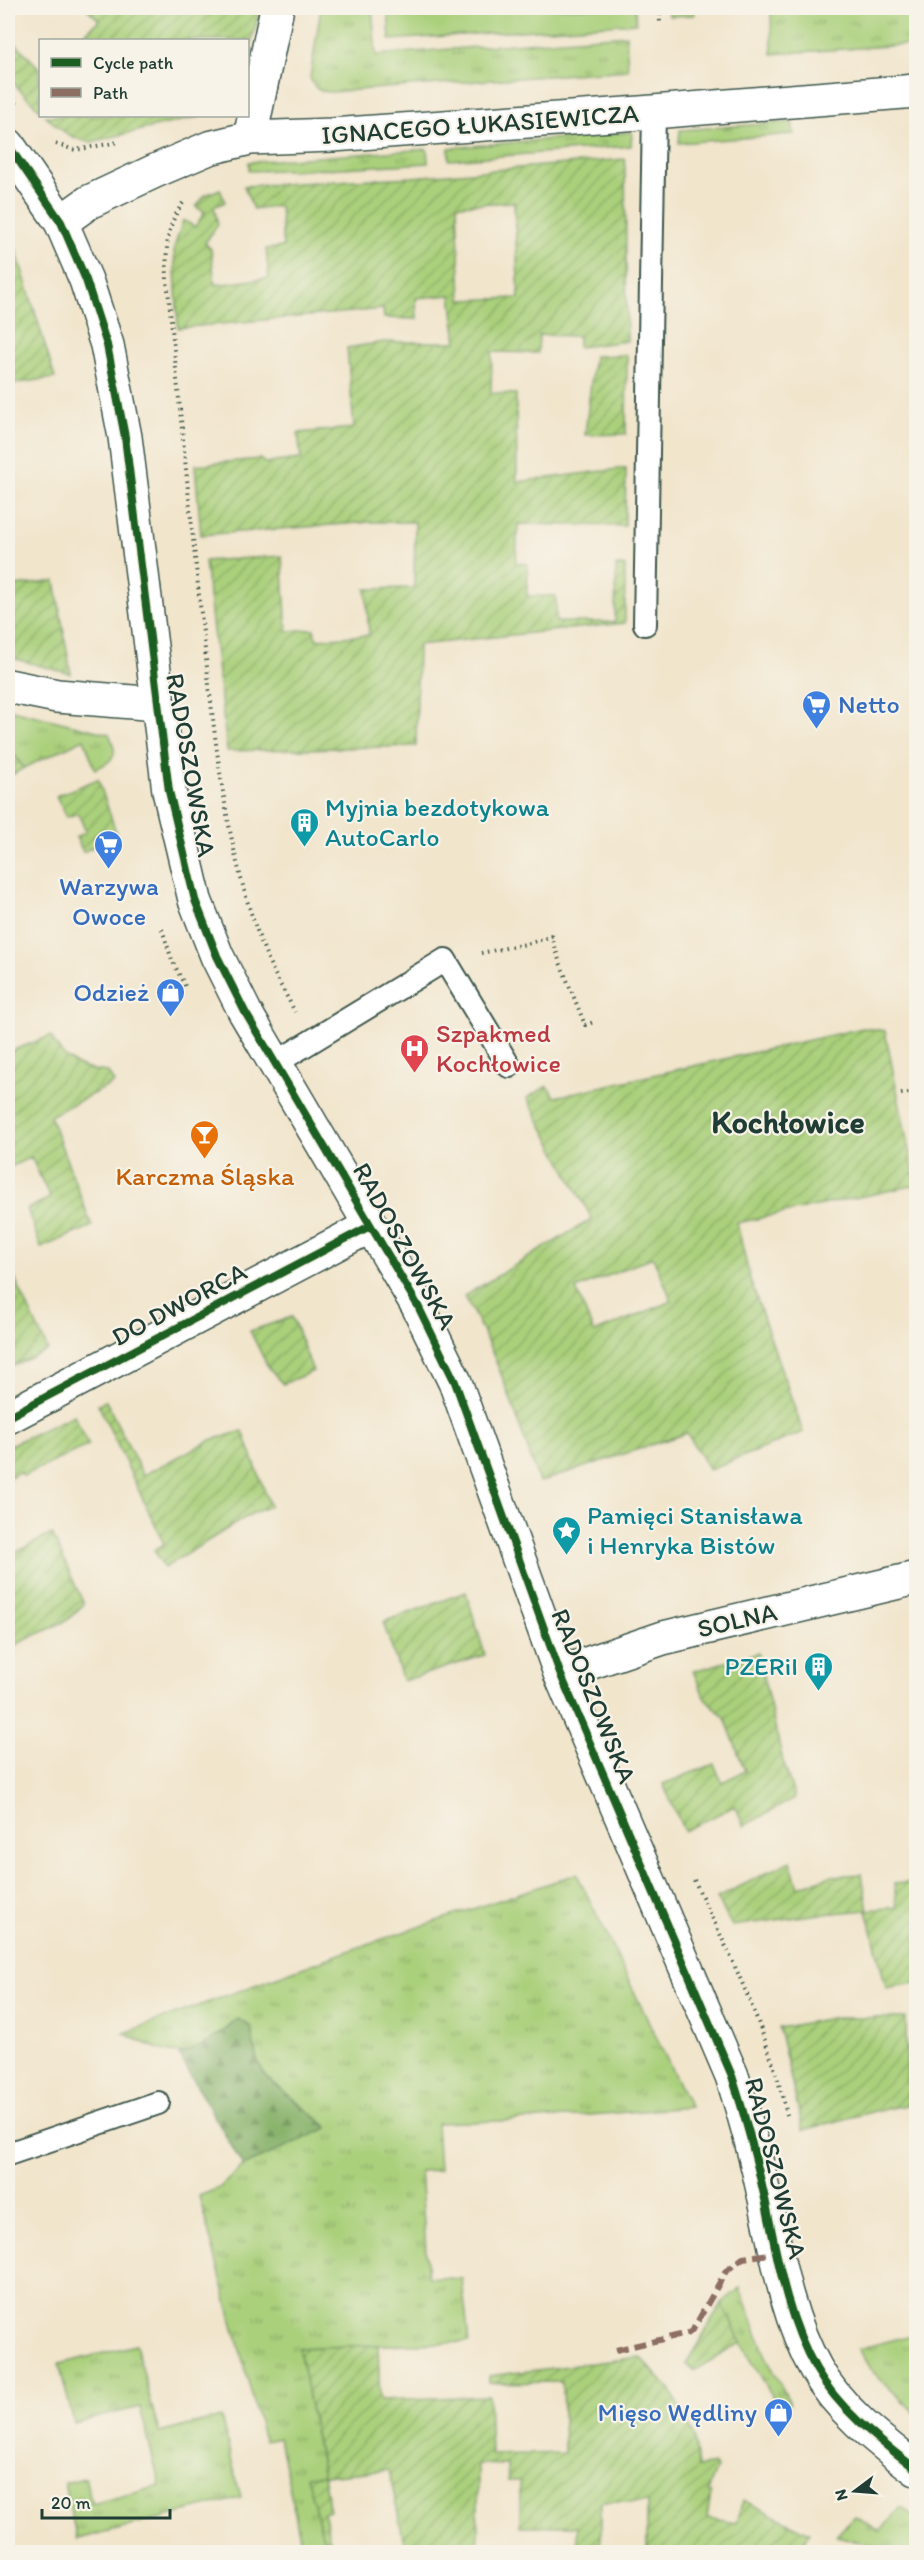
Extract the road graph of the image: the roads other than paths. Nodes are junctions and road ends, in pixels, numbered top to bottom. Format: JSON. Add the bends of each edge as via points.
{"nodes":[{"id":1,"x":277,"y":8,"type":"edge"},
{"id":2,"x":916,"y":91,"type":"edge"},
{"id":3,"x":654,"y":112,"type":"junction"},
{"id":4,"x":250,"y":138,"type":"junction"},
{"id":5,"x":8,"y":145,"type":"edge"},
{"id":6,"x":61,"y":222,"type":"junction"},
{"id":7,"x":645,"y":624,"type":"dead end"},
{"id":8,"x":8,"y":686,"type":"edge"},
{"id":9,"x":158,"y":704,"type":"junction"},
{"id":10,"x":274,"y":1064,"type":"junction"},
{"id":11,"x":509,"y":1066,"type":"dead end"},
{"id":12,"x":370,"y":1226,"type":"junction"},
{"id":13,"x":8,"y":1417,"type":"edge"},
{"id":14,"x":916,"y":1578,"type":"edge"},
{"id":15,"x":560,"y":1673,"type":"junction"},
{"id":16,"x":158,"y":2103,"type":"dead end"},
{"id":17,"x":8,"y":2154,"type":"edge"},
{"id":18,"x":916,"y":2469,"type":"edge"}],
"edges":[{"from":1,"to":4,"type":"street"},
{"from":2,"to":3,"type":"street","name":"IGNACEGO ŁUKASIEWICZA"},
{"from":3,"to":4,"type":"street","name":"IGNACEGO ŁUKASIEWICZA"},
{"from":3,"to":7,"type":"lane"},
{"from":4,"to":6,"type":"street","name":"IGNACEGO ŁUKASIEWICZA","via":[[209,148],[155,171],[89,202]]},
{"from":5,"to":6,"type":"street","name":"RADOSZOWSKA"},
{"from":6,"to":9,"type":"street","name":"RADOSZOWSKA","via":[[86,280],[110,357],[125,436]]},
{"from":8,"to":9,"type":"street","via":[[57,696]]},
{"from":9,"to":10,"type":"street","name":"RADOSZOWSKA","via":[[169,791],[195,900],[217,956]]},
{"from":10,"to":11,"type":"lane","via":[[445,960]]},
{"from":10,"to":12,"type":"street","name":"RADOSZOWSKA"},
{"from":12,"to":13,"type":"street","name":"DO DWORCA"},
{"from":12,"to":15,"type":"street","name":"RADOSZOWSKA","via":[[418,1306],[455,1382]]},
{"from":14,"to":15,"type":"street","name":"SOLNA","via":[[663,1638]]},
{"from":15,"to":18,"type":"street","name":"RADOSZOWSKA","via":[[732,2076],[749,2130],[796,2325],[817,2370],[840,2401]]},
{"from":16,"to":17,"type":"lane"}]}
